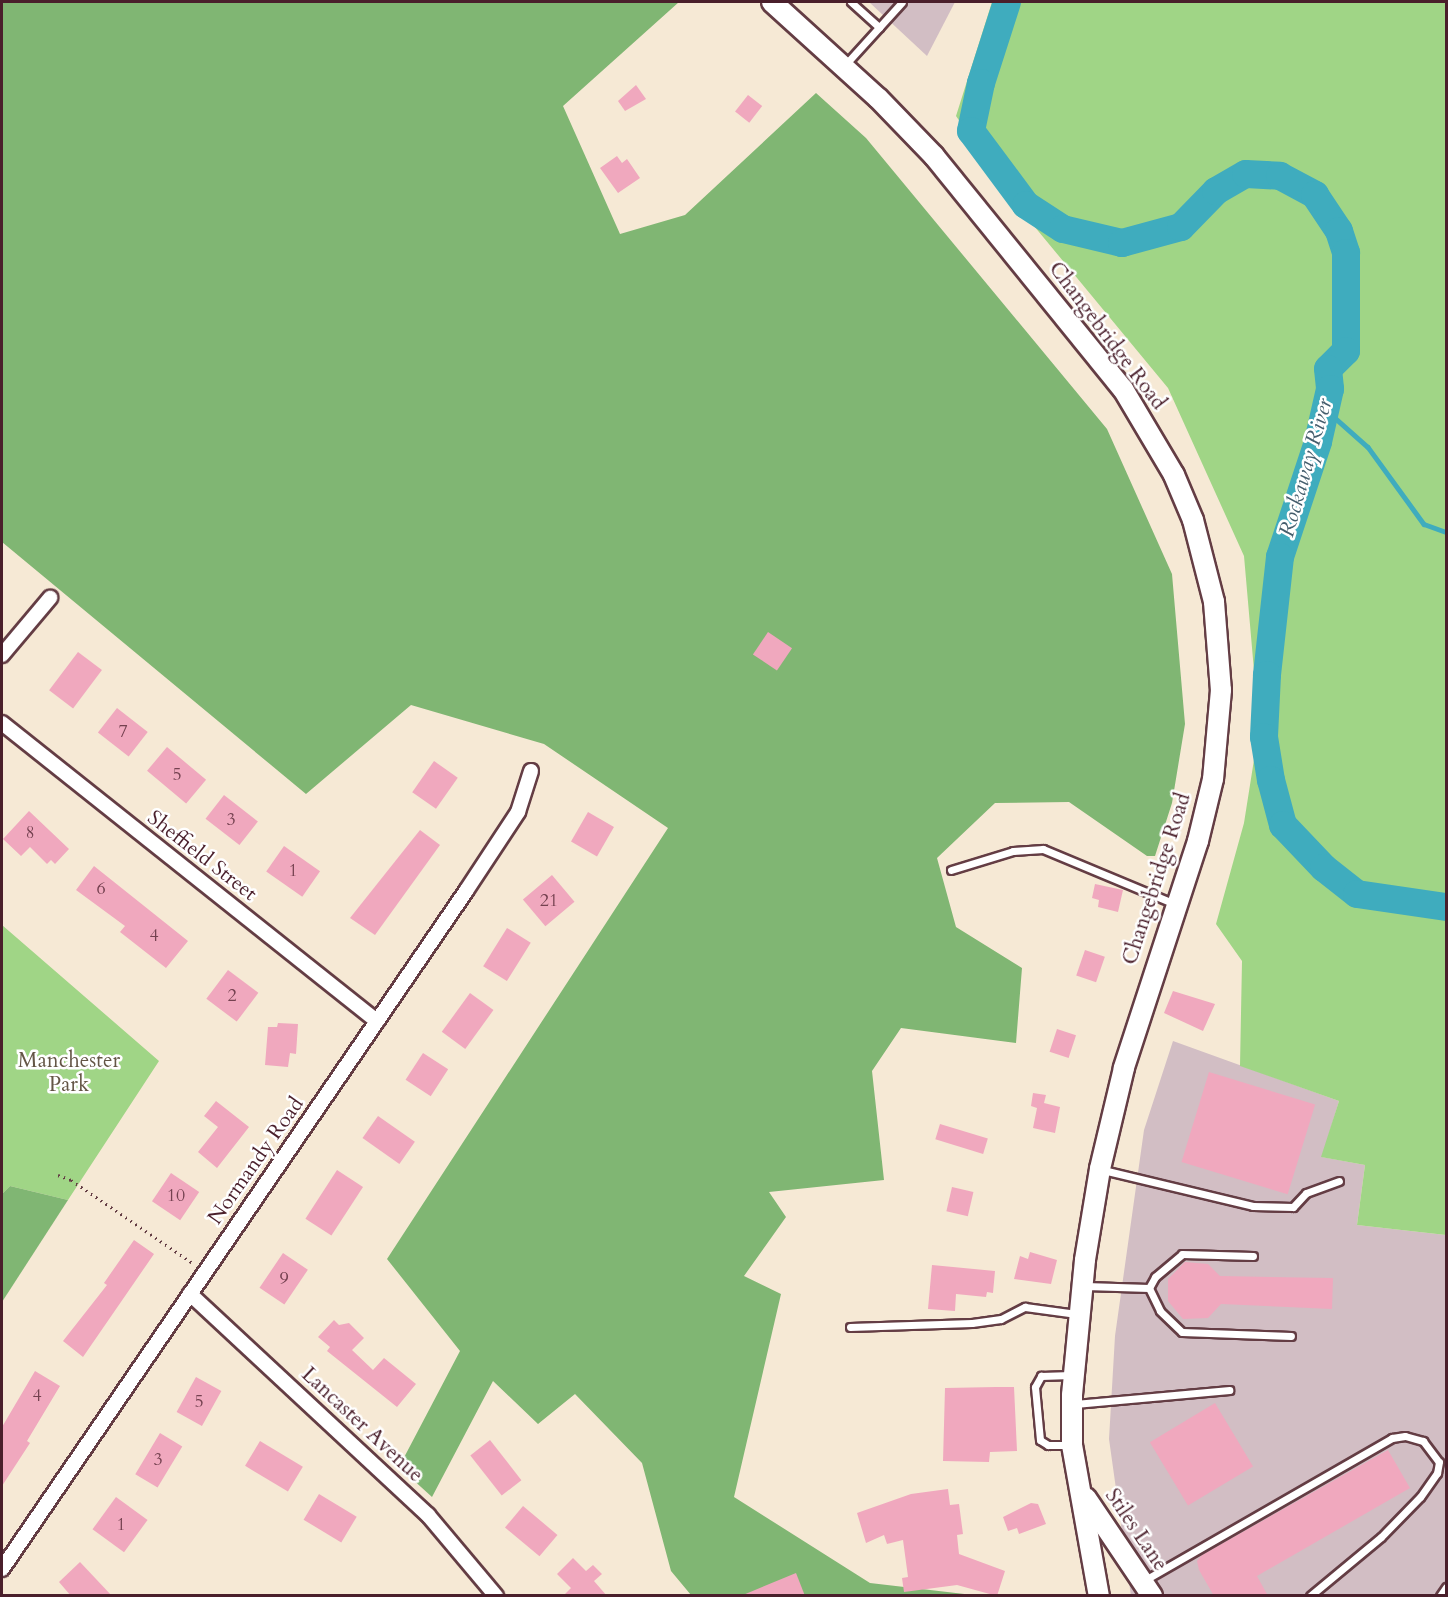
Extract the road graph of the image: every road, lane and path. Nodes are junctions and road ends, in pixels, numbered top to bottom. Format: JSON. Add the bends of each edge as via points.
{"nodes":[{"id":1,"x":772,"y":2,"type":"edge"},
{"id":2,"x":850,"y":2,"type":"edge"},
{"id":3,"x":902,"y":2,"type":"edge"},
{"id":4,"x":879,"y":27,"type":"junction"},
{"id":5,"x":844,"y":66,"type":"junction"},
{"id":6,"x":51,"y":598,"type":"dead end"},
{"id":7,"x":2,"y":655,"type":"edge"},
{"id":8,"x":2,"y":723,"type":"edge"},
{"id":9,"x":531,"y":771,"type":"dead end"},
{"id":10,"x":951,"y":870,"type":"dead end"},
{"id":11,"x":1176,"y":905,"type":"junction"},
{"id":12,"x":377,"y":1022,"type":"junction"},
{"id":13,"x":1100,"y":1169,"type":"junction"},
{"id":14,"x":58,"y":1175,"type":"dead end"},
{"id":15,"x":1339,"y":1181,"type":"dead end"},
{"id":16,"x":1253,"y":1256,"type":"dead end"},
{"id":17,"x":205,"y":1271,"type":"junction"},
{"id":18,"x":1082,"y":1286,"type":"junction"},
{"id":19,"x":1149,"y":1288,"type":"junction"},
{"id":20,"x":190,"y":1294,"type":"junction"},
{"id":21,"x":1079,"y":1314,"type":"junction"},
{"id":22,"x":850,"y":1328,"type":"dead end"},
{"id":23,"x":1291,"y":1336,"type":"dead end"},
{"id":24,"x":1074,"y":1375,"type":"junction"},
{"id":25,"x":1229,"y":1390,"type":"dead end"},
{"id":26,"x":1072,"y":1404,"type":"junction"},
{"id":27,"x":1072,"y":1445,"type":"junction"},
{"id":28,"x":1081,"y":1491,"type":"junction"},
{"id":29,"x":2,"y":1569,"type":"edge"},
{"id":30,"x":1446,"y":1587,"type":"edge"},
{"id":31,"x":1147,"y":1589,"type":"edge"},
{"id":32,"x":496,"y":1596,"type":"edge"},
{"id":33,"x":1099,"y":1596,"type":"edge"},
{"id":34,"x":1310,"y":1596,"type":"edge"},
{"id":35,"x":1440,"y":1596,"type":"edge"}],
"edges":[{"from":1,"to":5,"type":"main road","name":"Changebridge Road"},
{"from":2,"to":4,"type":"lane"},
{"from":3,"to":4,"type":"lane"},
{"from":4,"to":5,"type":"lane"},
{"from":5,"to":11,"type":"main road","name":"Changebridge Road","via":[[934,156],[1097,354],[1153,436],[1193,520],[1214,602],[1221,690],[1211,789]]},
{"from":6,"to":7,"type":"street"},
{"from":8,"to":12,"type":"street","name":"Sheffield Street"},
{"from":9,"to":12,"type":"street","name":"Normandy Road","via":[[518,812]]},
{"from":10,"to":11,"type":"lane","via":[[1013,851],[1043,849]]},
{"from":11,"to":13,"type":"main road","name":"Changebridge Road","via":[[1124,1068]]},
{"from":12,"to":17,"type":"street","name":"Normandy Road"},
{"from":13,"to":15,"type":"lane","via":[[1252,1206],[1293,1207],[1306,1193]]},
{"from":13,"to":18,"type":"main road","name":"Changebridge Road"},
{"from":14,"to":17,"type":"path"},
{"from":16,"to":19,"type":"lane","via":[[1182,1254],[1155,1277]]},
{"from":17,"to":20,"type":"street","name":"Normandy Road"},
{"from":18,"to":19,"type":"lane"},
{"from":18,"to":21,"type":"main road","name":"Changebridge Road"},
{"from":19,"to":23,"type":"lane","via":[[1160,1311],[1182,1332]]},
{"from":20,"to":29,"type":"street","name":"Normandy Road"},
{"from":20,"to":32,"type":"street","name":"Lancaster Avenue","via":[[423,1510]]},
{"from":21,"to":22,"type":"lane","via":[[1025,1307],[1002,1319],[972,1323]]},
{"from":21,"to":24,"type":"main road","name":"Changebridge Road"},
{"from":24,"to":26,"type":"main road","name":"Changebridge Road"},
{"from":24,"to":27,"type":"lane","via":[[1041,1376],[1035,1387],[1040,1440],[1048,1445]]},
{"from":25,"to":26,"type":"lane"},
{"from":26,"to":27,"type":"main road","name":"Changebridge Road"},
{"from":27,"to":28,"type":"main road","name":"Changebridge Road"},
{"from":28,"to":31,"type":"main road","name":"Stiles Lane"},
{"from":28,"to":33,"type":"main road","name":"Changebridge Road"},
{"from":30,"to":35,"type":"lane"},
{"from":31,"to":34,"type":"lane","via":[[1392,1438],[1405,1436],[1423,1441],[1439,1462],[1437,1473],[1420,1497],[1381,1537]]}]}
